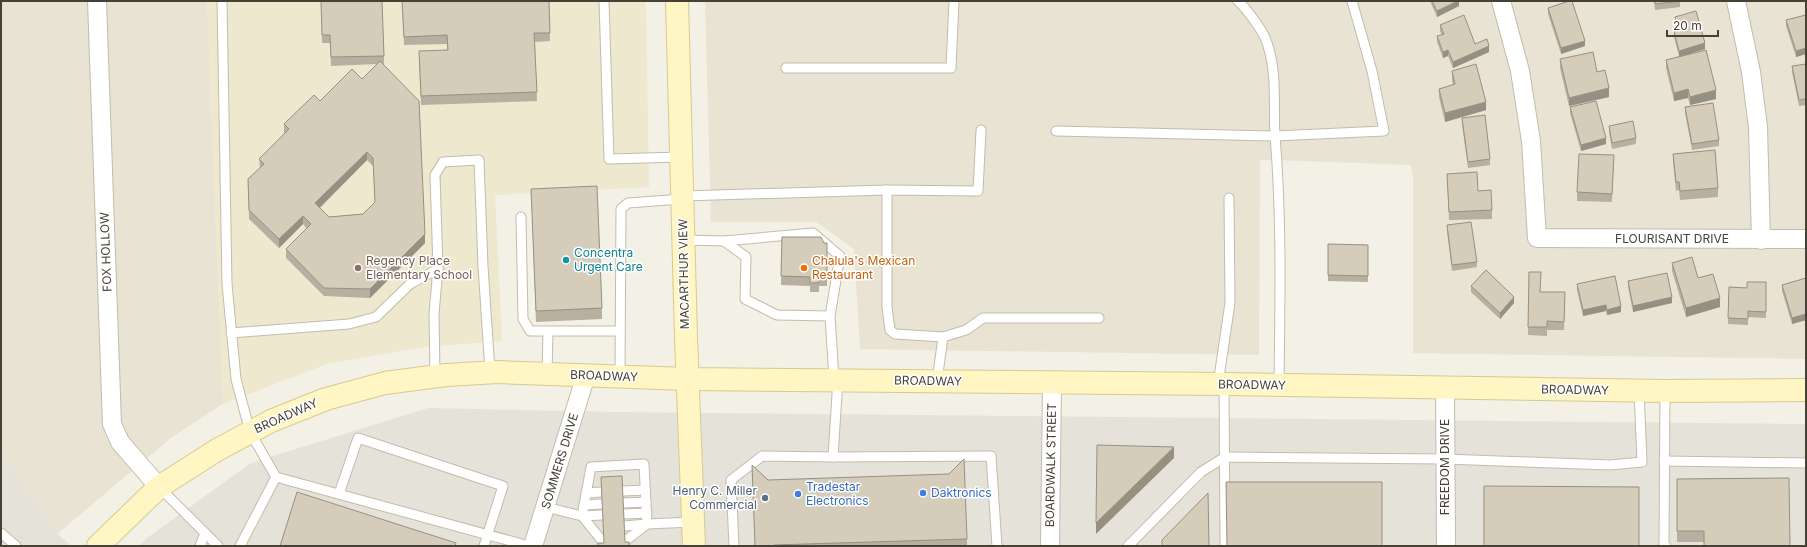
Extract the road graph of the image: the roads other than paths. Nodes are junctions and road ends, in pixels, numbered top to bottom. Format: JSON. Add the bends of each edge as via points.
{"nodes":[{"id":1,"x":97,"y":1,"type":"edge"},
{"id":2,"x":222,"y":1,"type":"edge"},
{"id":3,"x":604,"y":1,"type":"edge"},
{"id":4,"x":677,"y":1,"type":"edge"},
{"id":5,"x":954,"y":1,"type":"edge"},
{"id":6,"x":1238,"y":1,"type":"edge"},
{"id":7,"x":1352,"y":1,"type":"edge"},
{"id":8,"x":1500,"y":1,"type":"edge"},
{"id":9,"x":1736,"y":1,"type":"edge"},
{"id":10,"x":786,"y":68,"type":"dead end"},
{"id":11,"x":981,"y":130,"type":"dead end"},
{"id":12,"x":1056,"y":131,"type":"dead end"},
{"id":13,"x":1275,"y":136,"type":"junction"},
{"id":14,"x":681,"y":157,"type":"junction"},
{"id":15,"x":887,"y":190,"type":"junction"},
{"id":16,"x":682,"y":197,"type":"junction"},
{"id":17,"x":1229,"y":198,"type":"dead end"},
{"id":18,"x":521,"y":217,"type":"dead end"},
{"id":19,"x":1806,"y":239,"type":"edge"},
{"id":20,"x":683,"y":240,"type":"junction"},
{"id":21,"x":724,"y":240,"type":"junction"},
{"id":22,"x":1761,"y":240,"type":"junction"},
{"id":23,"x":438,"y":269,"type":"junction"},
{"id":24,"x":830,"y":316,"type":"junction"},
{"id":25,"x":1098,"y":318,"type":"dead end"},
{"id":26,"x":548,"y":331,"type":"junction"},
{"id":27,"x":620,"y":331,"type":"junction"},
{"id":28,"x":231,"y":333,"type":"junction"},
{"id":29,"x":943,"y":337,"type":"junction"},
{"id":30,"x":490,"y":372,"type":"junction"},
{"id":31,"x":547,"y":374,"type":"junction"},
{"id":32,"x":586,"y":375,"type":"junction"},
{"id":33,"x":435,"y":376,"type":"junction"},
{"id":34,"x":620,"y":376,"type":"junction"},
{"id":35,"x":687,"y":379,"type":"junction"},
{"id":36,"x":836,"y":379,"type":"junction"},
{"id":37,"x":936,"y":381,"type":"junction"},
{"id":38,"x":1052,"y":383,"type":"junction"},
{"id":39,"x":1221,"y":384,"type":"junction"},
{"id":40,"x":1279,"y":385,"type":"junction"},
{"id":41,"x":1445,"y":388,"type":"junction"},
{"id":42,"x":1806,"y":390,"type":"edge"},
{"id":43,"x":1639,"y":391,"type":"junction"},
{"id":44,"x":1664,"y":391,"type":"junction"},
{"id":45,"x":250,"y":432,"type":"junction"},
{"id":46,"x":833,"y":457,"type":"junction"},
{"id":47,"x":1226,"y":457,"type":"junction"},
{"id":48,"x":1445,"y":459,"type":"junction"},
{"id":49,"x":1664,"y":460,"type":"junction"},
{"id":50,"x":1806,"y":463,"type":"edge"},
{"id":51,"x":276,"y":477,"type":"junction"},
{"id":52,"x":160,"y":487,"type":"junction"},
{"id":53,"x":645,"y":490,"type":"junction"},
{"id":54,"x":623,"y":491,"type":"edge"},
{"id":55,"x":601,"y":492,"type":"edge"},
{"id":56,"x":586,"y":493,"type":"junction"},
{"id":57,"x":339,"y":494,"type":"junction"},
{"id":58,"x":646,"y":502,"type":"junction"},
{"id":59,"x":623,"y":503,"type":"edge"},
{"id":60,"x":602,"y":504,"type":"edge"},
{"id":61,"x":584,"y":505,"type":"junction"},
{"id":62,"x":545,"y":507,"type":"junction"},
{"id":63,"x":647,"y":513,"type":"junction"},
{"id":64,"x":623,"y":514,"type":"edge"},
{"id":65,"x":602,"y":515,"type":"edge"},
{"id":66,"x":582,"y":516,"type":"junction"},
{"id":67,"x":693,"y":522,"type":"junction"},
{"id":68,"x":647,"y":524,"type":"junction"},
{"id":69,"x":624,"y":526,"type":"edge"},
{"id":70,"x":591,"y":528,"type":"junction"},
{"id":71,"x":602,"y":528,"type":"edge"},
{"id":72,"x":1,"y":533,"type":"edge"},
{"id":73,"x":205,"y":533,"type":"junction"},
{"id":74,"x":488,"y":535,"type":"junction"},
{"id":75,"x":603,"y":542,"type":"edge"},
{"id":76,"x":624,"y":542,"type":"edge"},
{"id":77,"x":16,"y":546,"type":"edge"},
{"id":78,"x":98,"y":546,"type":"edge"},
{"id":79,"x":200,"y":546,"type":"edge"},
{"id":80,"x":218,"y":546,"type":"edge"},
{"id":81,"x":240,"y":546,"type":"edge"},
{"id":82,"x":484,"y":546,"type":"edge"},
{"id":83,"x":529,"y":546,"type":"edge"},
{"id":84,"x":533,"y":546,"type":"edge"},
{"id":85,"x":694,"y":546,"type":"edge"},
{"id":86,"x":734,"y":546,"type":"edge"},
{"id":87,"x":997,"y":546,"type":"edge"},
{"id":88,"x":1050,"y":546,"type":"edge"},
{"id":89,"x":1128,"y":546,"type":"edge"},
{"id":90,"x":1225,"y":546,"type":"edge"},
{"id":91,"x":1446,"y":546,"type":"edge"},
{"id":92,"x":1666,"y":546,"type":"edge"}],
"edges":[{"from":1,"to":52,"type":"street","name":"FOX HOLLOW","via":[[112,424],[120,442]]},
{"from":2,"to":28,"type":"lane","via":[[227,284]]},
{"from":3,"to":14,"type":"lane","via":[[608,159]]},
{"from":4,"to":14,"type":"main road","name":"MACARTHUR VIEW"},
{"from":5,"to":10,"type":"lane","via":[[951,68]]},
{"from":6,"to":13,"type":"lane","via":[[1266,39],[1275,75]]},
{"from":7,"to":13,"type":"lane","via":[[1372,71],[1384,131]]},
{"from":8,"to":22,"type":"street","name":"FLOURISANT DRIVE","via":[[1520,71],[1531,141],[1537,238]]},
{"from":9,"to":22,"type":"street","via":[[1751,72],[1758,127]]},
{"from":11,"to":15,"type":"lane","via":[[978,191]]},
{"from":12,"to":13,"type":"lane"},
{"from":13,"to":40,"type":"lane","via":[[1280,211]]},
{"from":14,"to":16,"type":"main road","name":"MACARTHUR VIEW"},
{"from":15,"to":16,"type":"lane"},
{"from":15,"to":29,"type":"lane","via":[[887,307],[890,330],[895,334]]},
{"from":16,"to":20,"type":"main road","name":"MACARTHUR VIEW"},
{"from":16,"to":27,"type":"lane","via":[[628,203],[621,209]]},
{"from":17,"to":39,"type":"lane","via":[[1230,302]]},
{"from":18,"to":26,"type":"lane","via":[[523,319],[530,330]]},
{"from":19,"to":22,"type":"street","name":"FLOURISANT DRIVE"},
{"from":20,"to":21,"type":"lane"},
{"from":20,"to":35,"type":"main road","name":"MACARTHUR VIEW"},
{"from":21,"to":24,"type":"lane","via":[[746,257],[745,298],[777,315]]},
{"from":21,"to":24,"type":"lane","via":[[813,233],[840,256]]},
{"from":23,"to":28,"type":"lane","via":[[410,284],[376,317],[349,324]]},
{"from":23,"to":30,"type":"lane","via":[[435,175],[443,162],[479,160]]},
{"from":23,"to":33,"type":"lane","via":[[434,312]]},
{"from":24,"to":36,"type":"lane"},
{"from":25,"to":29,"type":"lane","via":[[983,318],[966,330]]},
{"from":26,"to":27,"type":"lane"},
{"from":26,"to":31,"type":"lane"},
{"from":27,"to":34,"type":"lane"},
{"from":28,"to":45,"type":"lane","via":[[236,379]]},
{"from":29,"to":37,"type":"lane"},
{"from":30,"to":31,"type":"main road","name":"BROADWAY"},
{"from":30,"to":33,"type":"main road","name":"BROADWAY"},
{"from":31,"to":32,"type":"main road","name":"BROADWAY"},
{"from":32,"to":34,"type":"main road","name":"BROADWAY"},
{"from":32,"to":62,"type":"street","name":"SOMMERS DRIVE"},
{"from":33,"to":45,"type":"main road","name":"BROADWAY","via":[[385,384],[326,399],[270,421]]},
{"from":34,"to":35,"type":"main road","name":"BROADWAY"},
{"from":35,"to":36,"type":"main road","name":"BROADWAY"},
{"from":35,"to":67,"type":"main road","name":"MACARTHUR VIEW"},
{"from":36,"to":37,"type":"main road","name":"BROADWAY"},
{"from":36,"to":46,"type":"lane"},
{"from":37,"to":38,"type":"main road","name":"BROADWAY"},
{"from":38,"to":39,"type":"main road","name":"BROADWAY"},
{"from":38,"to":88,"type":"street","name":"BOARDWALK STREET"},
{"from":39,"to":40,"type":"main road","name":"BROADWAY"},
{"from":39,"to":47,"type":"lane"},
{"from":40,"to":41,"type":"main road","name":"BROADWAY"},
{"from":41,"to":43,"type":"main road","name":"BROADWAY"},
{"from":41,"to":48,"type":"street","name":"FREEDOM DRIVE"},
{"from":42,"to":44,"type":"main road","name":"BROADWAY"},
{"from":43,"to":44,"type":"main road","name":"BROADWAY"},
{"from":43,"to":48,"type":"lane","via":[[1642,462],[1610,465]]},
{"from":44,"to":49,"type":"lane"},
{"from":45,"to":51,"type":"lane"},
{"from":45,"to":52,"type":"main road","name":"BROADWAY"},
{"from":46,"to":86,"type":"lane","via":[[762,456],[731,480]]},
{"from":46,"to":87,"type":"lane","via":[[991,456]]},
{"from":47,"to":48,"type":"lane"},
{"from":47,"to":89,"type":"lane","via":[[1201,472]]},
{"from":47,"to":90,"type":"lane"},
{"from":48,"to":91,"type":"street","name":"FREEDOM DRIVE"},
{"from":49,"to":50,"type":"lane"},
{"from":49,"to":92,"type":"lane"},
{"from":51,"to":57,"type":"lane"},
{"from":51,"to":81,"type":"lane"},
{"from":52,"to":73,"type":"lane"},
{"from":52,"to":78,"type":"main road","name":"BROADWAY"},
{"from":53,"to":54,"type":"lane"},
{"from":53,"to":56,"type":"lane","via":[[644,464],[591,467]]},
{"from":53,"to":58,"type":"lane"},
{"from":55,"to":56,"type":"lane"},
{"from":56,"to":61,"type":"lane"},
{"from":57,"to":74,"type":"lane"},
{"from":57,"to":74,"type":"lane","via":[[358,438],[503,486]]},
{"from":58,"to":59,"type":"lane"},
{"from":58,"to":63,"type":"lane"},
{"from":60,"to":61,"type":"lane"},
{"from":61,"to":66,"type":"lane"},
{"from":62,"to":66,"type":"lane"},
{"from":62,"to":84,"type":"street","name":"SOMMERS DRIVE"},
{"from":63,"to":64,"type":"lane"},
{"from":63,"to":68,"type":"lane"},
{"from":65,"to":66,"type":"lane"},
{"from":66,"to":70,"type":"lane"},
{"from":67,"to":68,"type":"lane"},
{"from":67,"to":85,"type":"main road","name":"MACARTHUR VIEW"},
{"from":68,"to":69,"type":"lane"},
{"from":68,"to":76,"type":"lane"},
{"from":70,"to":71,"type":"lane"},
{"from":70,"to":75,"type":"lane"},
{"from":72,"to":77,"type":"lane"},
{"from":73,"to":79,"type":"lane"},
{"from":73,"to":80,"type":"lane"},
{"from":74,"to":82,"type":"lane"},
{"from":74,"to":83,"type":"lane"}]}
